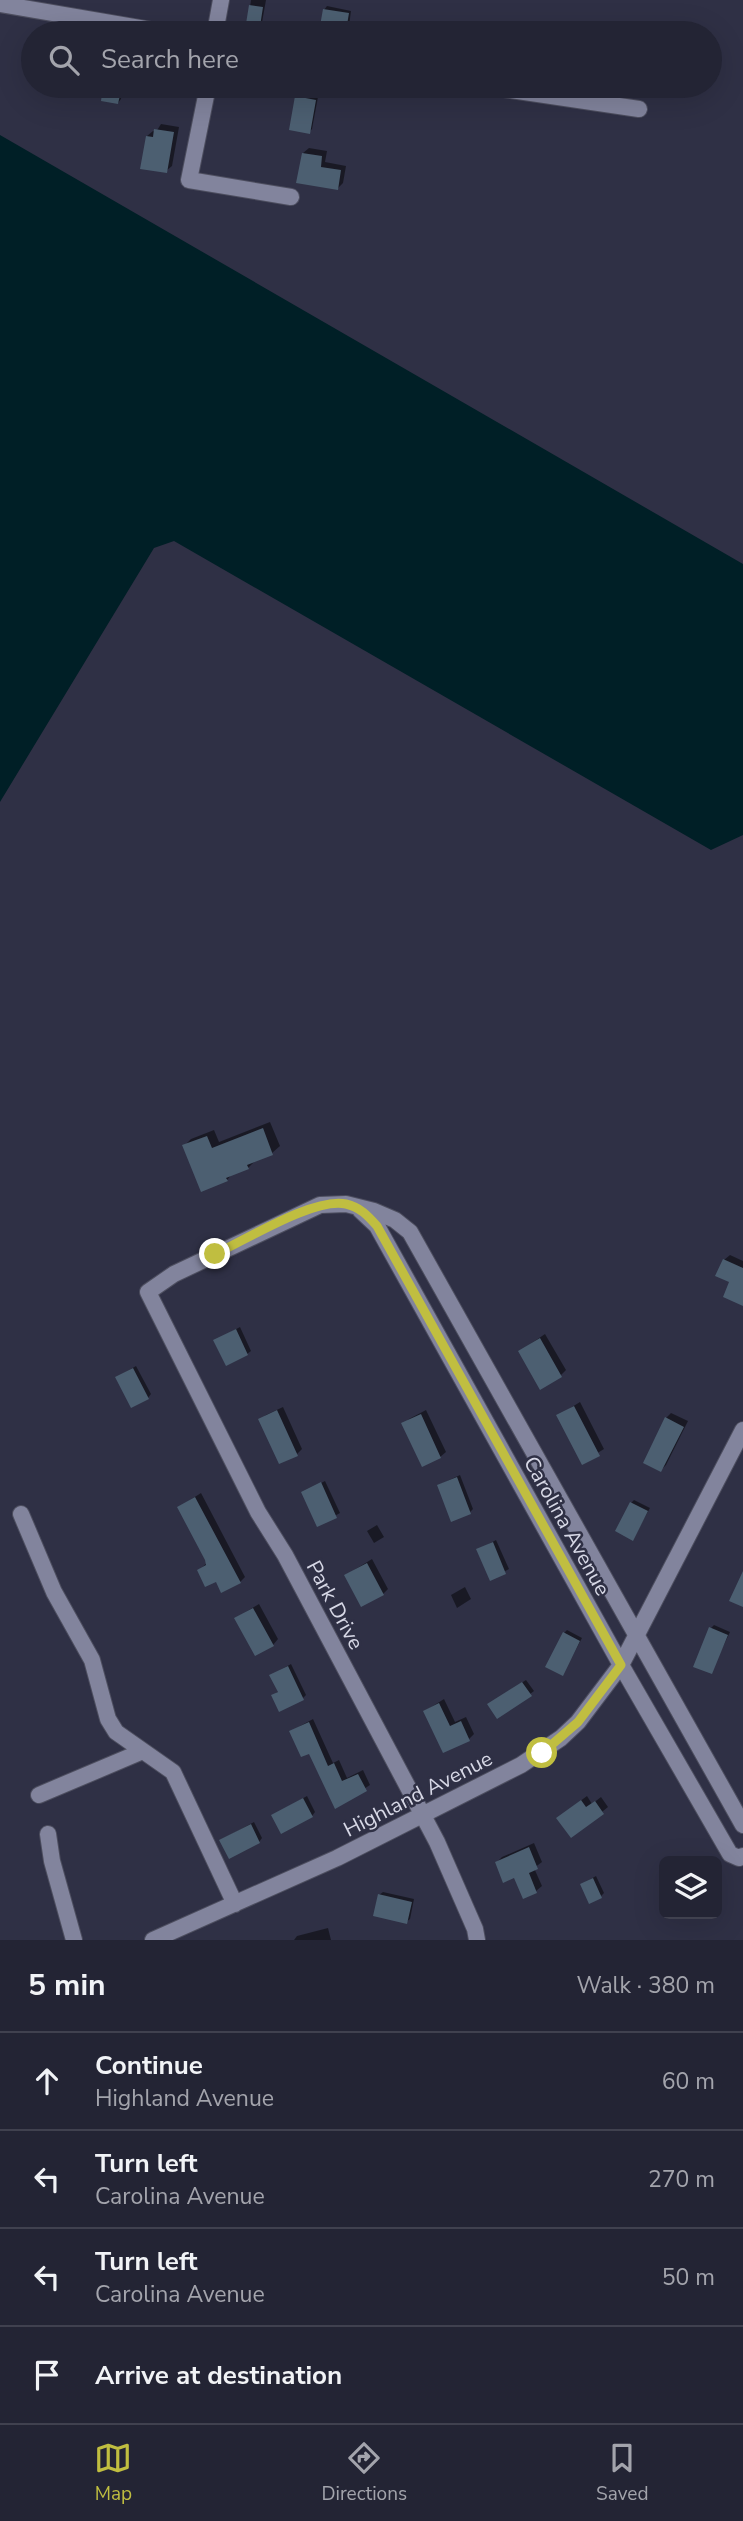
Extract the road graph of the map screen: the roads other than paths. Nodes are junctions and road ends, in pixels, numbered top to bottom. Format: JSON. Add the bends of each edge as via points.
{"nodes":[{"id":1,"x":221,"y":0,"type":"edge"},
{"id":2,"x":0,"y":4,"type":"edge"},
{"id":3,"x":99,"y":21,"type":"edge"},
{"id":4,"x":217,"y":21,"type":"edge"},
{"id":5,"x":206,"y":98,"type":"edge"},
{"id":6,"x":565,"y":98,"type":"edge"},
{"id":7,"x":639,"y":109,"type":"dead end"},
{"id":8,"x":291,"y":197,"type":"dead end"},
{"id":9,"x":358,"y":1209,"type":"junction"},
{"id":10,"x":148,"y":1292,"type":"joint"},
{"id":11,"x":508,"y":1408,"type":"junction"},
{"id":12,"x":485,"y":1422,"type":"junction"},
{"id":13,"x":743,"y":1430,"type":"edge"},
{"id":14,"x":21,"y":1514,"type":"dead end"},
{"id":15,"x":635,"y":1636,"type":"junction"},
{"id":16,"x":621,"y":1665,"type":"junction"},
{"id":17,"x":143,"y":1751,"type":"junction"},
{"id":18,"x":39,"y":1796,"type":"dead end"},
{"id":19,"x":422,"y":1815,"type":"junction"},
{"id":20,"x":743,"y":1825,"type":"edge"},
{"id":21,"x":48,"y":1834,"type":"dead end"},
{"id":22,"x":743,"y":1856,"type":"edge"},
{"id":23,"x":235,"y":1904,"type":"junction"},
{"id":24,"x":74,"y":1940,"type":"edge"},
{"id":25,"x":153,"y":1940,"type":"edge"},
{"id":26,"x":477,"y":1940,"type":"edge"}],
"edges":[{"from":1,"to":4,"type":"street"},
{"from":2,"to":3,"type":"street"},
{"from":5,"to":8,"type":"street","via":[[189,180]]},
{"from":6,"to":7,"type":"street"},
{"from":9,"to":10,"type":"street","name":"Carolina Avenue","via":[[346,1204],[320,1205],[174,1274]]},
{"from":9,"to":11,"type":"street","name":"Carolina Avenue","via":[[395,1220],[410,1232]]},
{"from":9,"to":12,"type":"street","name":"Carolina Avenue","via":[[377,1226]]},
{"from":10,"to":19,"type":"street","name":"Park Drive","via":[[258,1512]]},
{"from":11,"to":12,"type":"street"},
{"from":11,"to":15,"type":"street","name":"Carolina Avenue"},
{"from":12,"to":16,"type":"street","name":"Carolina Avenue"},
{"from":13,"to":15,"type":"street","name":"Highland Avenue"},
{"from":14,"to":17,"type":"street","via":[[54,1592],[92,1660],[108,1719],[116,1732]]},
{"from":15,"to":16,"type":"street","name":"Highland Avenue"},
{"from":15,"to":20,"type":"street","name":"Carolina Avenue"},
{"from":16,"to":19,"type":"street","name":"Highland Avenue","via":[[561,1738],[521,1765]]},
{"from":16,"to":22,"type":"street","name":"Carolina Avenue","via":[[730,1854]]},
{"from":17,"to":18,"type":"street"},
{"from":17,"to":23,"type":"street","via":[[173,1772]]},
{"from":19,"to":23,"type":"street","name":"Highland Avenue"},
{"from":19,"to":26,"type":"street","name":"Park Drive"},
{"from":21,"to":24,"type":"street"},
{"from":23,"to":25,"type":"street","name":"Highland Avenue"}]}
